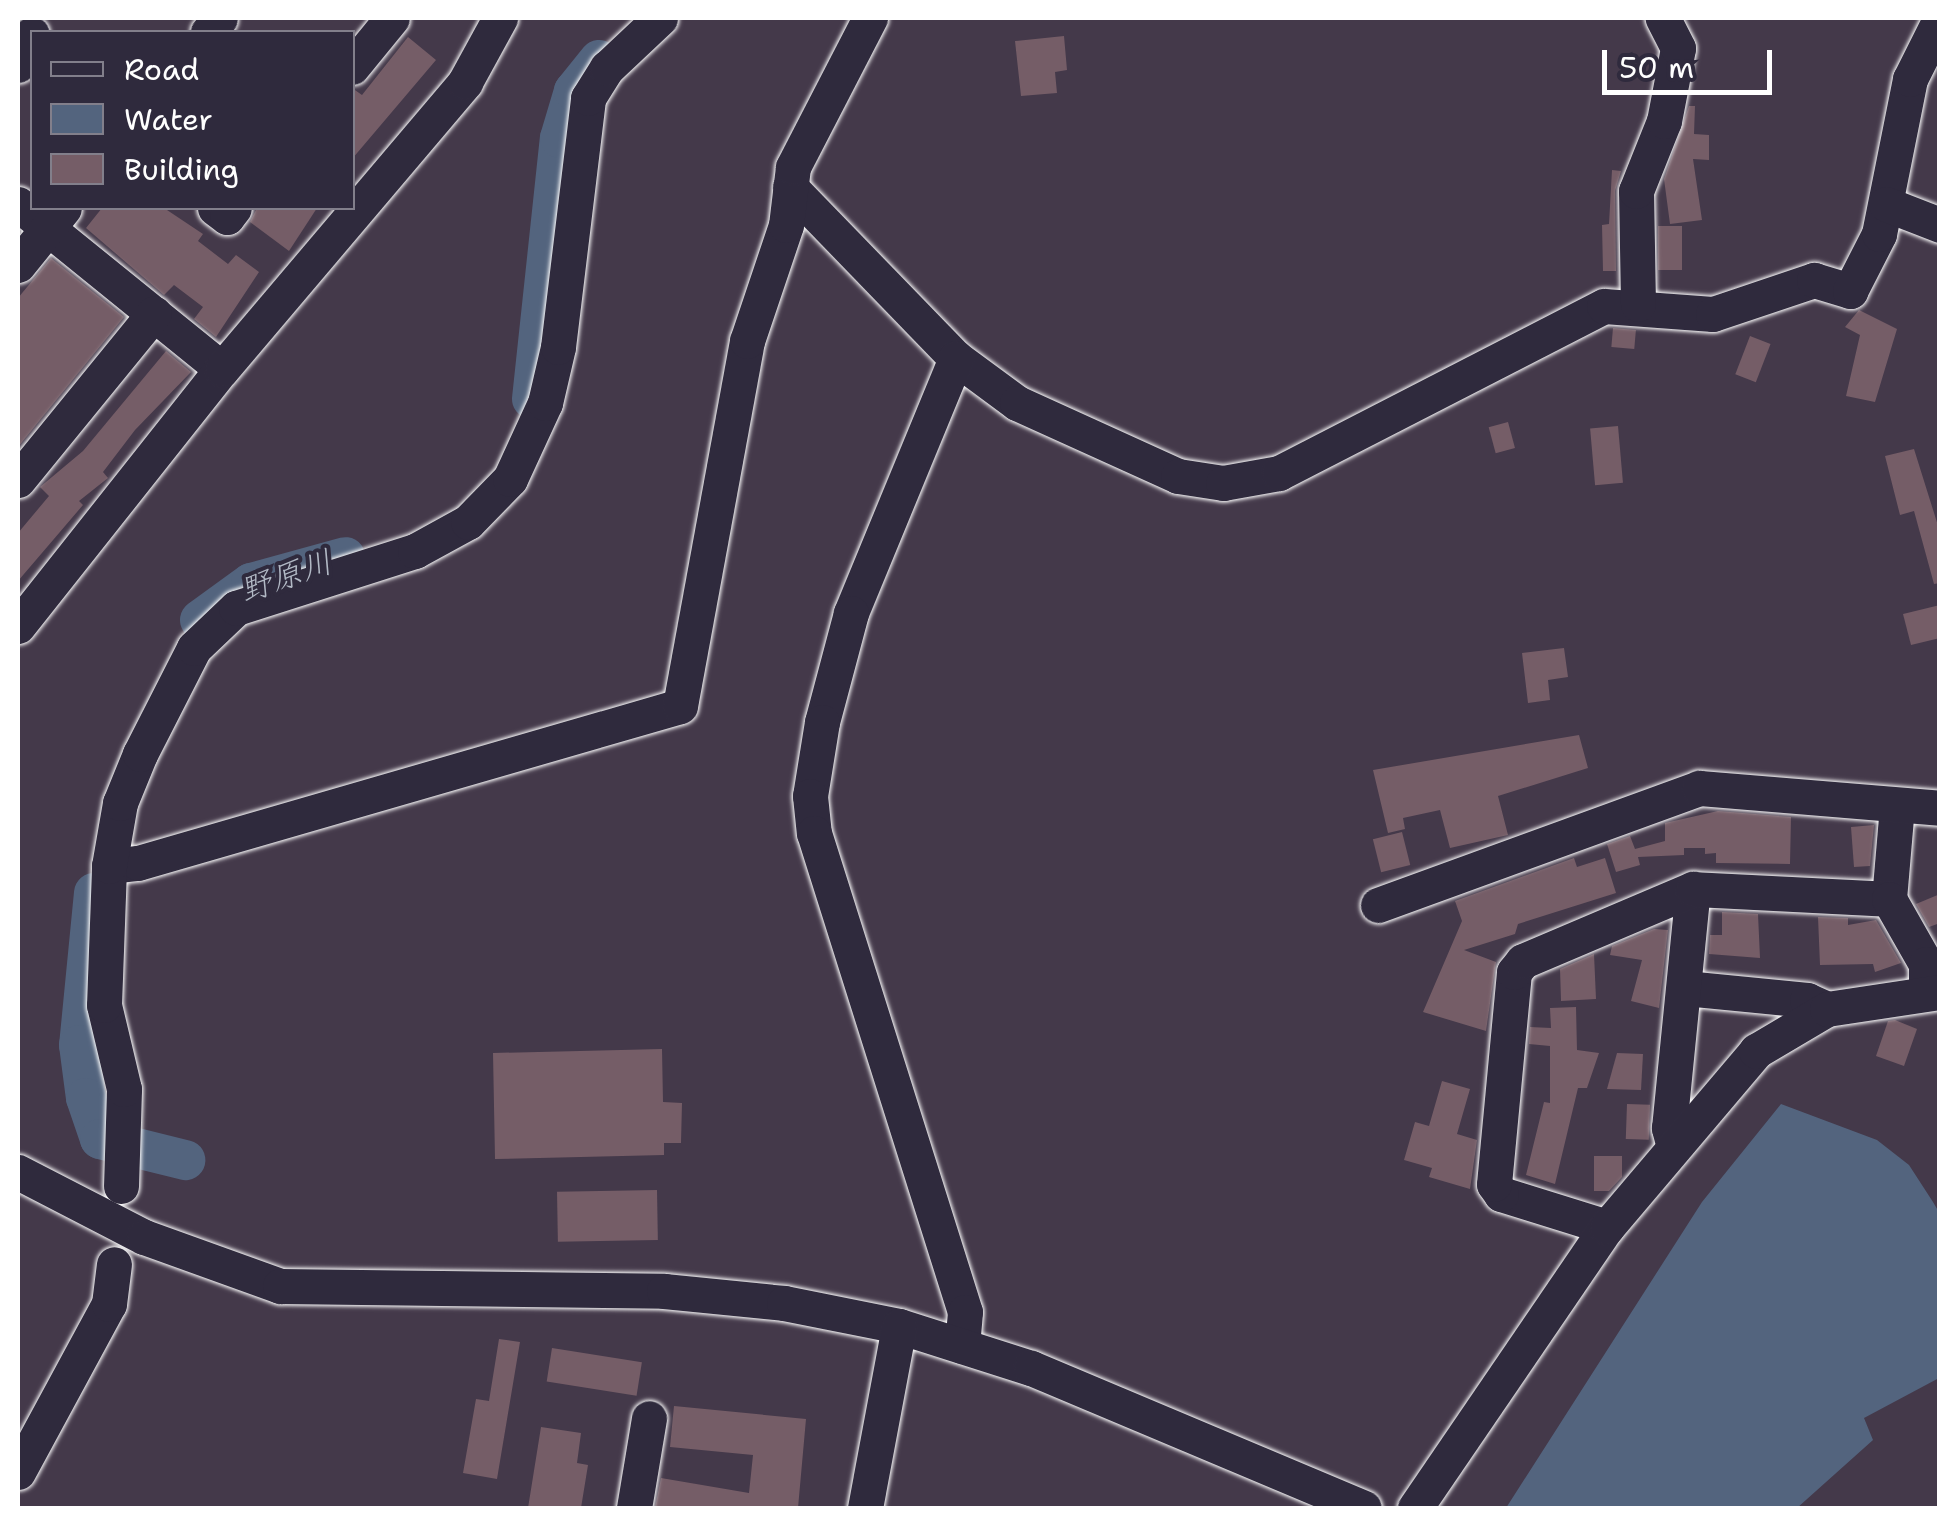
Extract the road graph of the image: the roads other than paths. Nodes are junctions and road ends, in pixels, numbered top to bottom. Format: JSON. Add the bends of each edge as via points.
{"nodes":[{"id":1,"x":392,"y":18,"type":"edge"},
{"id":2,"x":500,"y":18,"type":"edge"},
{"id":3,"x":660,"y":18,"type":"edge"},
{"id":4,"x":870,"y":18,"type":"edge"},
{"id":5,"x":1663,"y":18,"type":"edge"},
{"id":6,"x":1940,"y":19,"type":"edge"},
{"id":7,"x":30,"y":40,"type":"edge"},
{"id":8,"x":355,"y":63,"type":"edge"},
{"id":9,"x":18,"y":65,"type":"edge"},
{"id":10,"x":790,"y":187,"type":"junction"},
{"id":11,"x":1886,"y":204,"type":"junction"},
{"id":12,"x":56,"y":218,"type":"edge"},
{"id":13,"x":1940,"y":225,"type":"edge"},
{"id":14,"x":18,"y":265,"type":"edge"},
{"id":15,"x":1638,"y":304,"type":"junction"},
{"id":16,"x":154,"y":313,"type":"junction"},
{"id":17,"x":956,"y":358,"type":"junction"},
{"id":18,"x":222,"y":369,"type":"junction"},
{"id":19,"x":18,"y":480,"type":"edge"},
{"id":20,"x":18,"y":626,"type":"edge"},
{"id":21,"x":1897,"y":806,"type":"junction"},
{"id":22,"x":1940,"y":808,"type":"edge"},
{"id":23,"x":109,"y":866,"type":"junction"},
{"id":24,"x":1693,"y":889,"type":"junction"},
{"id":25,"x":1889,"y":898,"type":"junction"},
{"id":26,"x":1378,"y":906,"type":"dead end"},
{"id":27,"x":1685,"y":988,"type":"junction"},
{"id":28,"x":1933,"y":992,"type":"edge"},
{"id":29,"x":1827,"y":1009,"type":"junction"},
{"id":30,"x":1674,"y":1147,"type":"junction"},
{"id":31,"x":18,"y":1172,"type":"edge"},
{"id":32,"x":120,"y":1186,"type":"dead end"},
{"id":33,"x":1608,"y":1226,"type":"junction"},
{"id":34,"x":114,"y":1264,"type":"dead end"},
{"id":35,"x":899,"y":1326,"type":"junction"},
{"id":36,"x":962,"y":1346,"type":"junction"},
{"id":37,"x":649,"y":1418,"type":"dead end"},
{"id":38,"x":18,"y":1472,"type":"edge"},
{"id":39,"x":634,"y":1508,"type":"edge"},
{"id":40,"x":865,"y":1508,"type":"edge"},
{"id":41,"x":1364,"y":1508,"type":"edge"},
{"id":42,"x":1415,"y":1508,"type":"edge"}],
"edges":[{"from":1,"to":8,"type":"street"},
{"from":2,"to":18,"type":"street","via":[[465,82]]},
{"from":3,"to":23,"type":"street","via":[[607,68],[588,98],[558,347],[545,403],[510,479],[442,538],[270,593],[214,625],[194,648],[140,754],[120,803]]},
{"from":4,"to":10,"type":"street","via":[[792,167]]},
{"from":5,"to":15,"type":"street","via":[[1678,48],[1664,121],[1636,191]]},
{"from":6,"to":11,"type":"street","via":[[1910,80]]},
{"from":7,"to":9,"type":"street"},
{"from":10,"to":17,"type":"street"},
{"from":10,"to":23,"type":"street","via":[[786,225],[747,341],[680,706]]},
{"from":11,"to":13,"type":"street"},
{"from":11,"to":15,"type":"street","via":[[1879,234],[1850,291],[1814,280],[1713,314]]},
{"from":12,"to":14,"type":"street"},
{"from":12,"to":16,"type":"street"},
{"from":15,"to":17,"type":"street","via":[[1604,306],[1279,473],[1223,483],[1178,476],[1058,425]]},
{"from":16,"to":18,"type":"street"},
{"from":16,"to":19,"type":"street"},
{"from":17,"to":36,"type":"street","via":[[852,613],[810,796],[814,833],[965,1312]]},
{"from":18,"to":20,"type":"street"},
{"from":21,"to":22,"type":"street"},
{"from":21,"to":25,"type":"street"},
{"from":21,"to":26,"type":"street","via":[[1699,788]]},
{"from":23,"to":32,"type":"street","via":[[104,1005],[124,1088]]},
{"from":24,"to":25,"type":"street"},
{"from":24,"to":27,"type":"street"},
{"from":24,"to":33,"type":"street","via":[[1523,960],[1514,972],[1494,1184],[1501,1194]]},
{"from":25,"to":28,"type":"street","via":[[1926,964]]},
{"from":27,"to":29,"type":"street","via":[[1807,1000]]},
{"from":27,"to":30,"type":"street","via":[[1669,1128]]},
{"from":28,"to":29,"type":"street"},
{"from":29,"to":30,"type":"street","via":[[1756,1051]]},
{"from":30,"to":33,"type":"street"},
{"from":31,"to":35,"type":"street","via":[[144,1237],[280,1286],[664,1291],[784,1303]]},
{"from":33,"to":42,"type":"street"},
{"from":34,"to":38,"type":"street","via":[[109,1304]]},
{"from":35,"to":36,"type":"street"},
{"from":35,"to":40,"type":"street"},
{"from":36,"to":41,"type":"street","via":[[1031,1368]]},
{"from":37,"to":39,"type":"street"}]}
